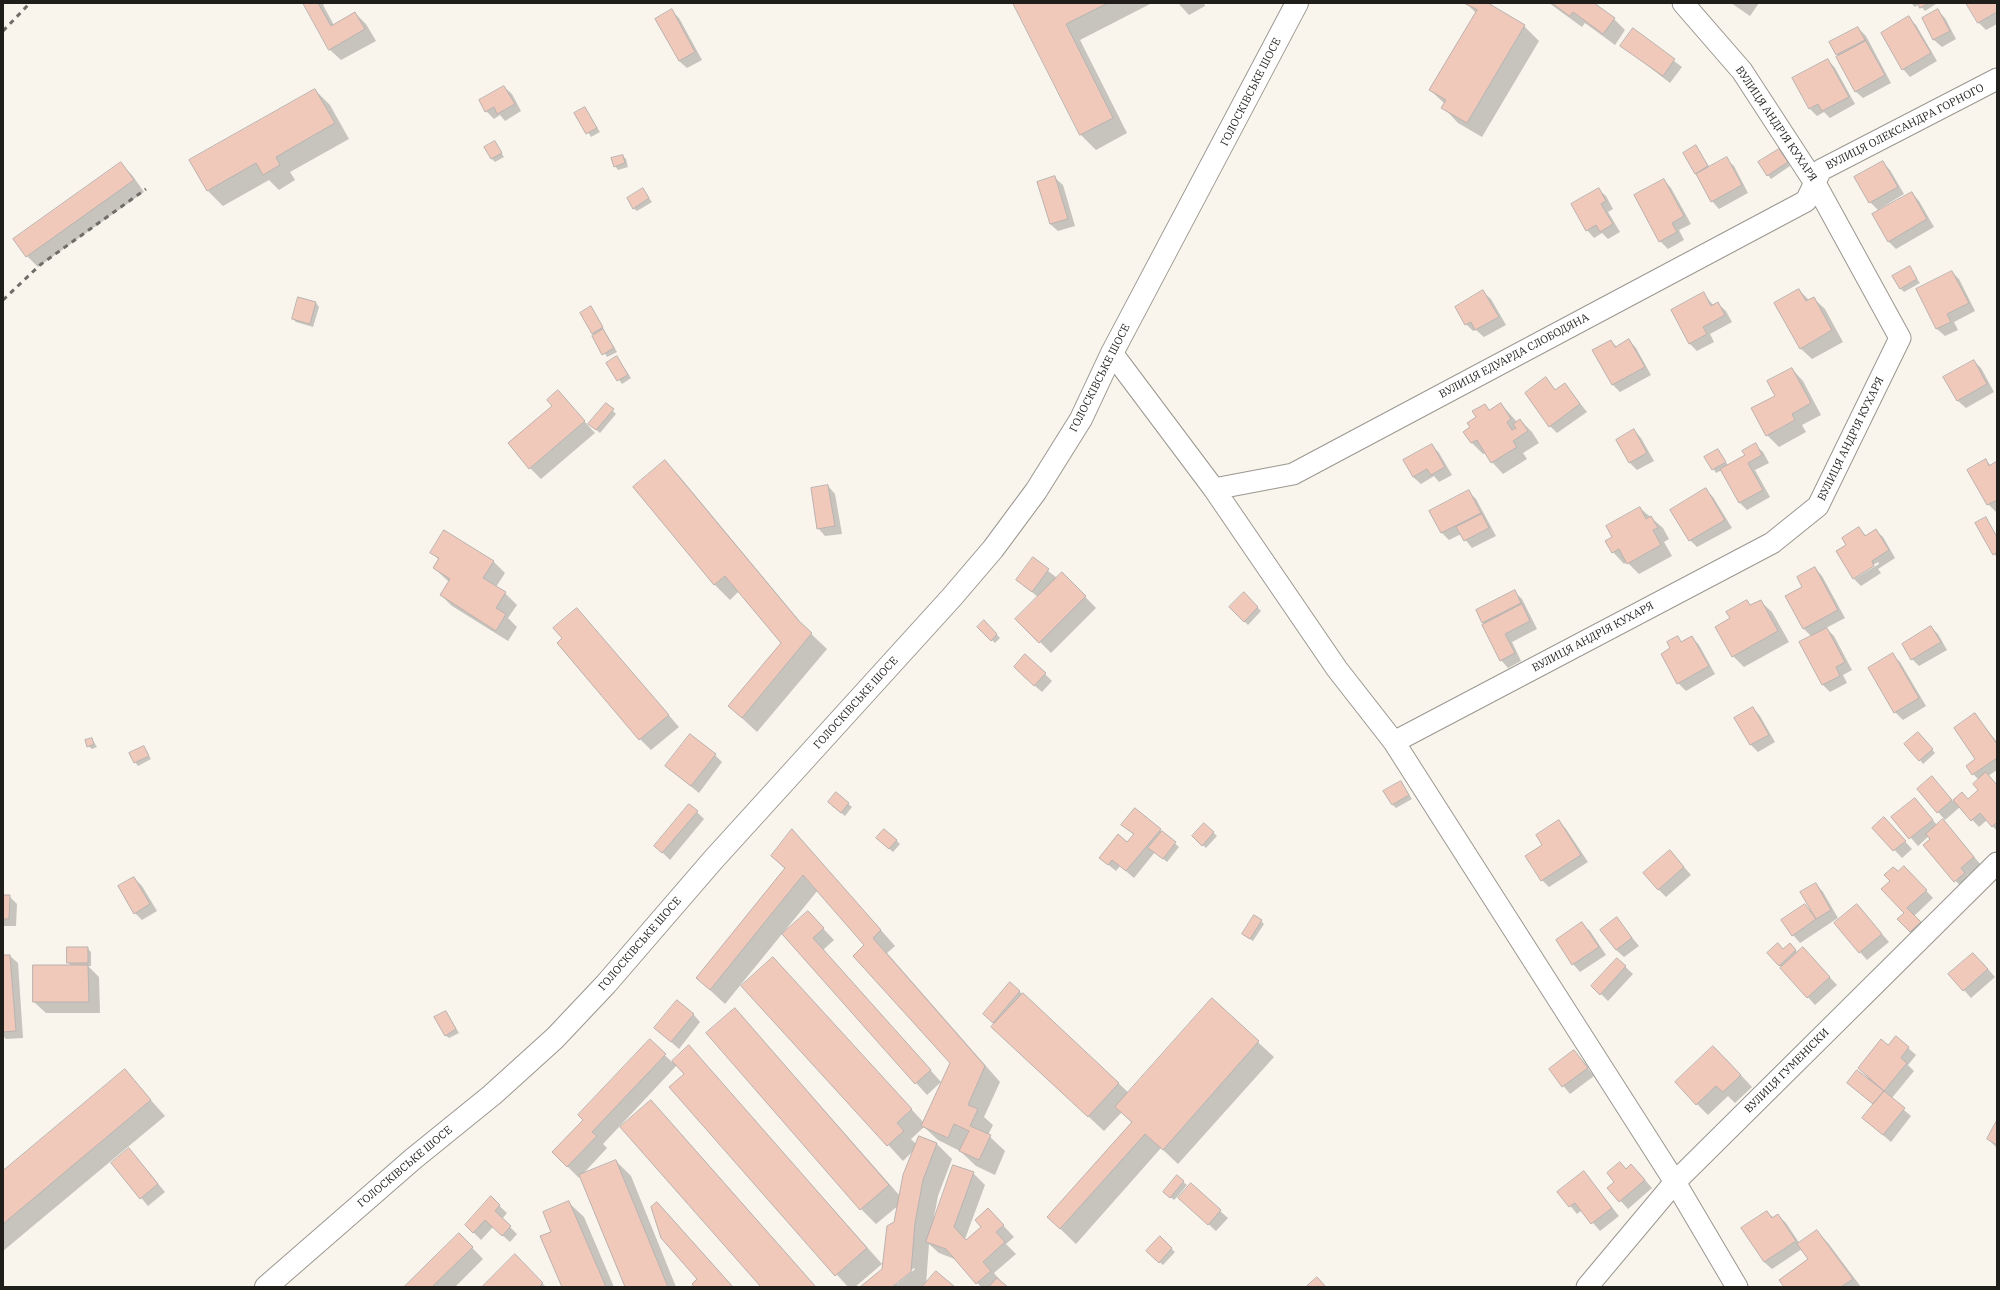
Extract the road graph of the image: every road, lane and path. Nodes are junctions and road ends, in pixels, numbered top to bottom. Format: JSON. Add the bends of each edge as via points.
{"nodes":[{"id":1,"x":1297,"y":3,"type":"edge"},
{"id":2,"x":1683,"y":3,"type":"edge"},
{"id":3,"x":1997,"y":79,"type":"edge"},
{"id":4,"x":1810,"y":192,"type":"junction"},
{"id":5,"x":1112,"y":353,"type":"junction"},
{"id":6,"x":1214,"y":490,"type":"junction"},
{"id":7,"x":1394,"y":742,"type":"junction"},
{"id":8,"x":1997,"y":863,"type":"edge"},
{"id":9,"x":1675,"y":1182,"type":"junction"},
{"id":10,"x":266,"y":1287,"type":"edge"},
{"id":11,"x":1587,"y":1287,"type":"edge"},
{"id":12,"x":1737,"y":1287,"type":"edge"}],
"edges":[{"from":1,"to":5,"type":"street","name":"ГОЛОСКІВСЬКЕ ШОСЕ"},
{"from":2,"to":4,"type":"street","name":"ВУЛИЦЯ АНДРІЯ КУХАРЯ","via":[[1742,71]]},
{"from":3,"to":4,"type":"street","name":"ВУЛИЦЯ ОЛЕКСАНДРА ГОРНОГО","via":[[1821,170]]},
{"from":4,"to":6,"type":"street","name":"ВУЛИЦЯ ЕДУАРДА СЛОБОДЯНА","via":[[1293,474]]},
{"from":4,"to":7,"type":"street","name":"ВУЛИЦЯ АНДРІЯ КУХАРЯ","via":[[1900,338],[1818,506],[1772,543]]},
{"from":5,"to":6,"type":"street"},
{"from":5,"to":10,"type":"street","name":"ГОЛОСКІВСЬКЕ ШОСЕ","via":[[1081,419],[1036,490],[993,549],[713,860],[606,984],[555,1038],[492,1095],[413,1159]]},
{"from":6,"to":7,"type":"street","via":[[1337,668]]},
{"from":7,"to":9,"type":"street"},
{"from":8,"to":9,"type":"street","name":"ВУЛИЦЯ ГУМЕНІСКИ"},
{"from":9,"to":11,"type":"street","name":"ВУЛИЦЯ ГУМЕНІСКИ"},
{"from":9,"to":12,"type":"street"}]}
